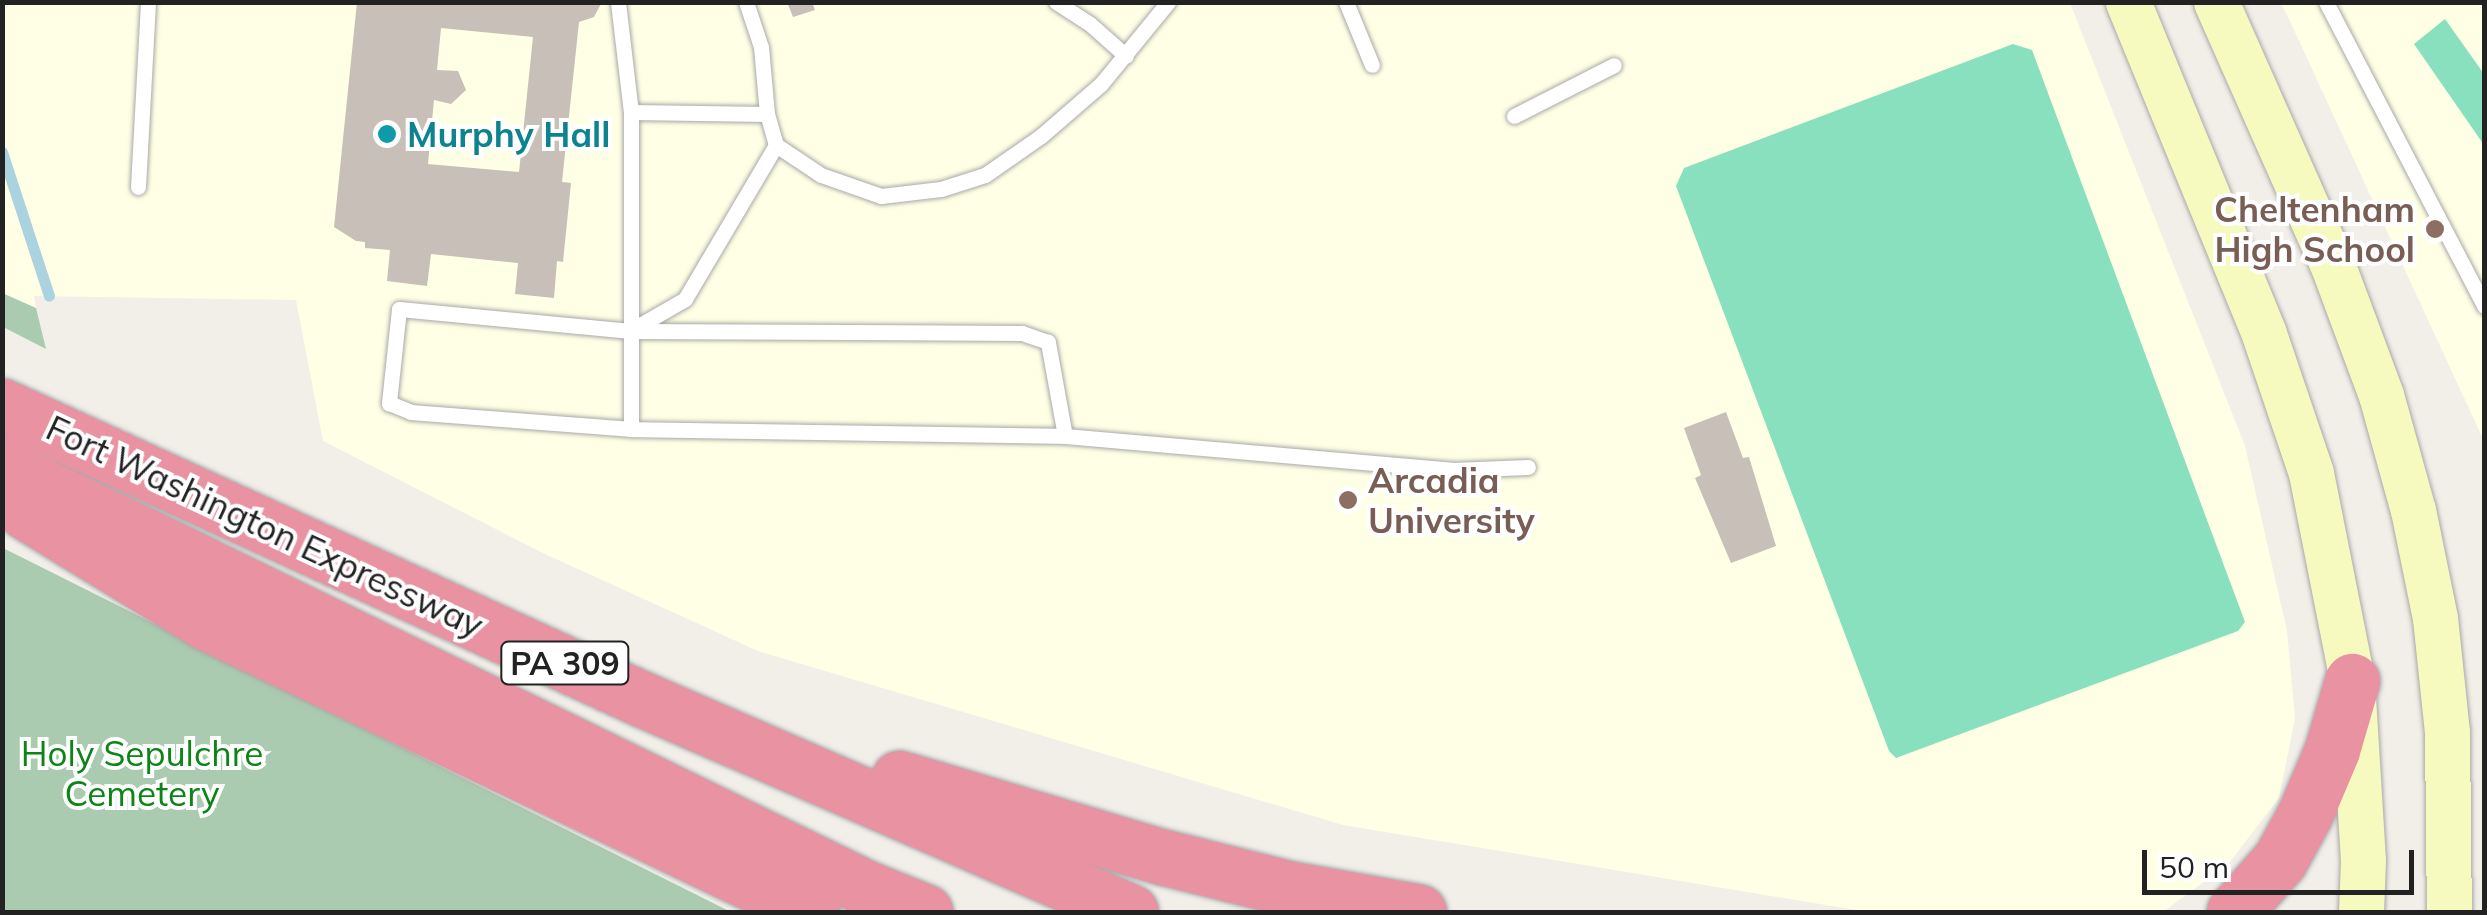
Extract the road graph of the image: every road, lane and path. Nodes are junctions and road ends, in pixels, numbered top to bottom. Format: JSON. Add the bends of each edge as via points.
{"nodes":[{"id":1,"x":148,"y":2,"type":"edge"},
{"id":2,"x":618,"y":2,"type":"edge"},
{"id":3,"x":746,"y":2,"type":"edge"},
{"id":4,"x":1056,"y":2,"type":"edge"},
{"id":5,"x":1168,"y":2,"type":"edge"},
{"id":6,"x":1346,"y":2,"type":"edge"},
{"id":7,"x":2128,"y":2,"type":"edge"},
{"id":8,"x":2216,"y":2,"type":"edge"},
{"id":9,"x":2326,"y":2,"type":"edge"},
{"id":10,"x":1126,"y":56,"type":"junction"},
{"id":11,"x":1372,"y":65,"type":"dead end"},
{"id":12,"x":1614,"y":65,"type":"dead end"},
{"id":13,"x":630,"y":112,"type":"junction"},
{"id":14,"x":767,"y":114,"type":"junction"},
{"id":15,"x":1514,"y":116,"type":"dead end"},
{"id":16,"x":776,"y":145,"type":"junction"},
{"id":17,"x":138,"y":187,"type":"dead end"},
{"id":18,"x":2484,"y":306,"type":"edge"},
{"id":19,"x":631,"y":330,"type":"junction"},
{"id":20,"x":2,"y":406,"type":"edge"},
{"id":21,"x":630,"y":429,"type":"junction"},
{"id":22,"x":1064,"y":436,"type":"junction"},
{"id":23,"x":2,"y":466,"type":"edge"},
{"id":24,"x":1528,"y":468,"type":"dead end"},
{"id":25,"x":2,"y":498,"type":"edge"},
{"id":26,"x":2352,"y":681,"type":"junction"},
{"id":27,"x":642,"y":699,"type":"junction"},
{"id":28,"x":812,"y":912,"type":"edge"},
{"id":29,"x":925,"y":912,"type":"edge"},
{"id":30,"x":1132,"y":912,"type":"edge"},
{"id":31,"x":1419,"y":912,"type":"edge"},
{"id":32,"x":2234,"y":912,"type":"edge"},
{"id":33,"x":2361,"y":912,"type":"edge"},
{"id":34,"x":2449,"y":912,"type":"edge"}],
"edges":[{"from":1,"to":17,"type":"lane"},
{"from":2,"to":13,"type":"lane"},
{"from":3,"to":14,"type":"lane","via":[[761,48]]},
{"from":4,"to":10,"type":"lane"},
{"from":5,"to":10,"type":"lane"},
{"from":6,"to":11,"type":"lane"},
{"from":7,"to":26,"type":"main road","via":[[2264,334],[2305,455]]},
{"from":8,"to":34,"type":"main road","via":[[2333,266],[2414,510],[2447,732]]},
{"from":9,"to":18,"type":"lane"},
{"from":10,"to":16,"type":"lane","via":[[1042,136],[985,174],[941,188],[881,196],[821,175]]},
{"from":12,"to":15,"type":"lane"},
{"from":13,"to":14,"type":"lane"},
{"from":13,"to":19,"type":"lane"},
{"from":14,"to":16,"type":"lane"},
{"from":16,"to":19,"type":"lane","via":[[684,299]]},
{"from":19,"to":21,"type":"lane"},
{"from":19,"to":21,"type":"lane","via":[[399,309],[389,403],[411,412]]},
{"from":19,"to":22,"type":"lane","via":[[1022,333],[1048,342]]},
{"from":20,"to":27,"type":"highway","name":"Fort Washington Expressway","number":"PA 309"},
{"from":21,"to":22,"type":"lane"},
{"from":22,"to":24,"type":"lane","via":[[1452,470]]},
{"from":23,"to":29,"type":"highway","name":"Fort Washington Expressway","number":"PA 309"},
{"from":25,"to":28,"type":"highway","via":[[207,623]]},
{"from":26,"to":32,"type":"highway","via":[[2305,814],[2280,860]]},
{"from":26,"to":33,"type":"main road"},
{"from":27,"to":30,"type":"highway","name":"Fort Washington Expressway","number":"PA 309"},
{"from":27,"to":31,"type":"highway","via":[[1146,852],[1286,888]]}]}
